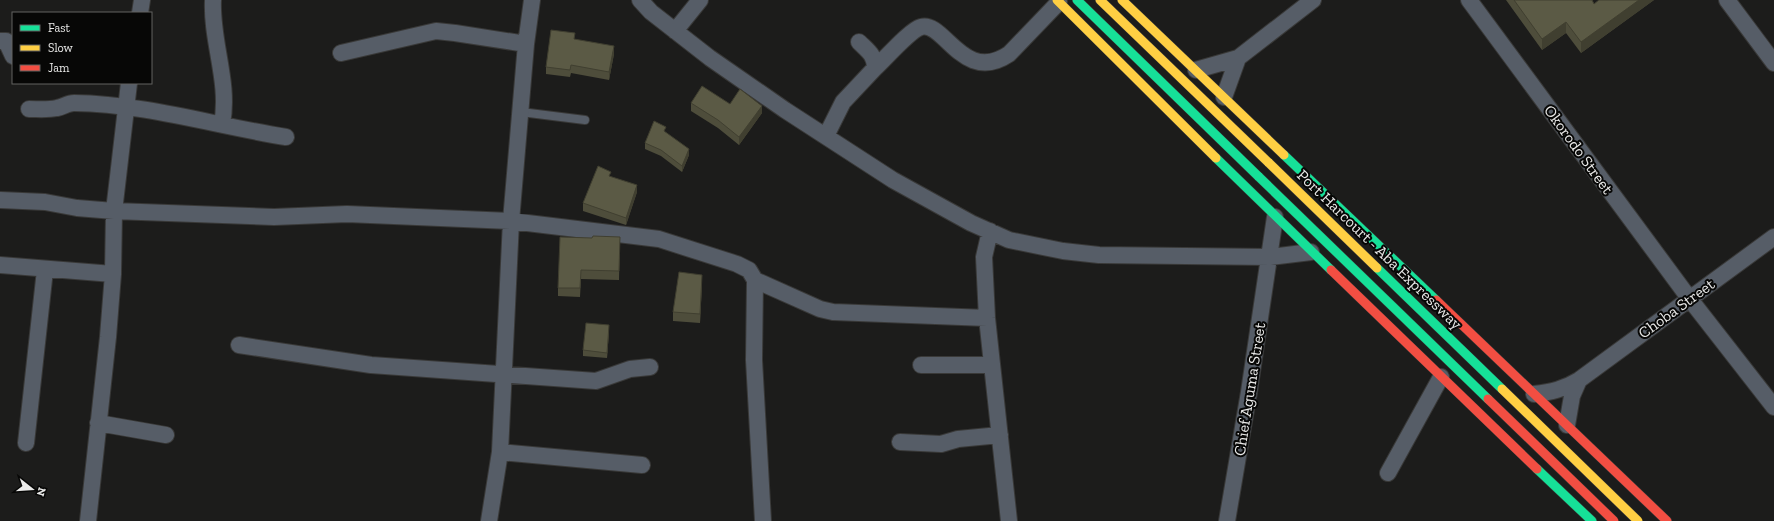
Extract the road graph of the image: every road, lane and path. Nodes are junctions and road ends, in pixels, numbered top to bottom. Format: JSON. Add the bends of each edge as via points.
{"nodes":[{"id":1,"x":142,"y":0,"type":"edge"},
{"id":2,"x":213,"y":0,"type":"edge"},
{"id":3,"x":532,"y":0,"type":"edge"},
{"id":4,"x":640,"y":0,"type":"edge"},
{"id":5,"x":700,"y":0,"type":"edge"},
{"id":6,"x":1077,"y":0,"type":"edge"},
{"id":7,"x":1100,"y":0,"type":"edge"},
{"id":8,"x":1122,"y":0,"type":"edge"},
{"id":9,"x":1313,"y":0,"type":"edge"},
{"id":10,"x":1469,"y":0,"type":"edge"},
{"id":11,"x":1727,"y":0,"type":"edge"},
{"id":12,"x":1058,"y":1,"type":"edge"},
{"id":13,"x":140,"y":12,"type":"edge"},
{"id":14,"x":675,"y":31,"type":"junction"},
{"id":15,"x":0,"y":41,"type":"edge"},
{"id":16,"x":859,"y":42,"type":"dead end"},
{"id":17,"x":526,"y":44,"type":"junction"},
{"id":18,"x":341,"y":52,"type":"dead end"},
{"id":19,"x":12,"y":54,"type":"edge"},
{"id":20,"x":1238,"y":58,"type":"junction"},
{"id":21,"x":1774,"y":63,"type":"edge"},
{"id":22,"x":875,"y":68,"type":"junction"},
{"id":23,"x":1196,"y":70,"type":"junction"},
{"id":24,"x":129,"y":84,"type":"edge"},
{"id":25,"x":1224,"y":97,"type":"junction"},
{"id":26,"x":126,"y":107,"type":"junction"},
{"id":27,"x":29,"y":109,"type":"dead end"},
{"id":28,"x":521,"y":112,"type":"junction"},
{"id":29,"x":585,"y":120,"type":"dead end"},
{"id":30,"x":222,"y":124,"type":"junction"},
{"id":31,"x":826,"y":136,"type":"junction"},
{"id":32,"x":286,"y":137,"type":"dead end"},
{"id":33,"x":0,"y":200,"type":"edge"},
{"id":34,"x":114,"y":211,"type":"junction"},
{"id":35,"x":1275,"y":217,"type":"junction"},
{"id":36,"x":511,"y":222,"type":"junction"},
{"id":37,"x":990,"y":231,"type":"junction"},
{"id":38,"x":1774,"y":237,"type":"edge"},
{"id":39,"x":1311,"y":252,"type":"junction"},
{"id":40,"x":1270,"y":257,"type":"junction"},
{"id":41,"x":0,"y":265,"type":"edge"},
{"id":42,"x":45,"y":270,"type":"junction"},
{"id":43,"x":113,"y":274,"type":"junction"},
{"id":44,"x":755,"y":280,"type":"junction"},
{"id":45,"x":1689,"y":298,"type":"junction"},
{"id":46,"x":987,"y":318,"type":"junction"},
{"id":47,"x":239,"y":345,"type":"dead end"},
{"id":48,"x":992,"y":364,"type":"junction"},
{"id":49,"x":920,"y":365,"type":"dead end"},
{"id":50,"x":650,"y":367,"type":"dead end"},
{"id":51,"x":504,"y":375,"type":"junction"},
{"id":52,"x":1441,"y":378,"type":"junction"},
{"id":53,"x":1579,"y":380,"type":"junction"},
{"id":54,"x":1534,"y":394,"type":"junction"},
{"id":55,"x":1774,"y":408,"type":"edge"},
{"id":56,"x":98,"y":423,"type":"junction"},
{"id":57,"x":1567,"y":425,"type":"junction"},
{"id":58,"x":166,"y":435,"type":"dead end"},
{"id":59,"x":1000,"y":435,"type":"junction"},
{"id":60,"x":900,"y":442,"type":"dead end"},
{"id":61,"x":26,"y":443,"type":"dead end"},
{"id":62,"x":500,"y":452,"type":"junction"},
{"id":63,"x":642,"y":465,"type":"dead end"},
{"id":64,"x":1388,"y":473,"type":"dead end"},
{"id":65,"x":1640,"y":494,"type":"junction"},
{"id":66,"x":88,"y":521,"type":"edge"},
{"id":67,"x":489,"y":521,"type":"edge"},
{"id":68,"x":763,"y":521,"type":"edge"},
{"id":69,"x":1009,"y":521,"type":"edge"},
{"id":70,"x":1227,"y":521,"type":"edge"},
{"id":71,"x":1592,"y":521,"type":"edge"},
{"id":72,"x":1604,"y":521,"type":"edge"},
{"id":73,"x":1614,"y":521,"type":"edge"},
{"id":74,"x":1638,"y":521,"type":"edge"},
{"id":75,"x":1667,"y":521,"type":"edge"}],
"edges":[{"from":1,"to":13,"type":"street"},
{"from":2,"to":30,"type":"street","via":[[212,15],[224,82],[225,108]]},
{"from":3,"to":17,"type":"street"},
{"from":4,"to":14,"type":"street"},
{"from":5,"to":14,"type":"street"},
{"from":6,"to":73,"type":"main road","name":"Port Harcourt - Aba Expressway","bridge":true},
{"from":7,"to":74,"type":"main road","name":"Port Harcourt - Aba Expressway","bridge":true},
{"from":8,"to":23,"type":"main road"},
{"from":9,"to":20,"type":"street"},
{"from":10,"to":45,"type":"street","name":"Okorodo Street"},
{"from":11,"to":21,"type":"street"},
{"from":12,"to":22,"type":"street","via":[[1009,54],[999,61],[976,61],[961,54],[934,29],[927,26],[920,27],[912,33]]},
{"from":12,"to":35,"type":"main road"},
{"from":14,"to":31,"type":"street","via":[[710,58]]},
{"from":15,"to":19,"type":"street","via":[[6,40]]},
{"from":16,"to":22,"type":"street","via":[[873,55]]},
{"from":17,"to":18,"type":"street","via":[[436,31]]},
{"from":17,"to":28,"type":"street"},
{"from":20,"to":23,"type":"street"},
{"from":20,"to":25,"type":"street"},
{"from":22,"to":31,"type":"street","via":[[843,102]]},
{"from":23,"to":25,"type":"main road"},
{"from":24,"to":26,"type":"street"},
{"from":25,"to":54,"type":"main road"},
{"from":26,"to":27,"type":"street","via":[[73,103],[56,108]]},
{"from":26,"to":30,"type":"street"},
{"from":26,"to":34,"type":"street"},
{"from":28,"to":29,"type":"lane"},
{"from":28,"to":36,"type":"street"},
{"from":30,"to":32,"type":"street"},
{"from":31,"to":37,"type":"street","via":[[893,180]]},
{"from":33,"to":34,"type":"street","via":[[45,202]]},
{"from":34,"to":36,"type":"street","via":[[274,217],[347,214]]},
{"from":34,"to":43,"type":"street"},
{"from":35,"to":39,"type":"main road"},
{"from":35,"to":40,"type":"street","name":"Chief Aguma Street"},
{"from":36,"to":44,"type":"street","via":[[659,240],[736,264],[749,270]]},
{"from":36,"to":51,"type":"street"},
{"from":37,"to":40,"type":"street","via":[[1009,240],[1099,256]]},
{"from":37,"to":46,"type":"street","via":[[984,257]]},
{"from":38,"to":45,"type":"street","name":"Choba Street"},
{"from":39,"to":40,"type":"street"},
{"from":39,"to":52,"type":"main road"},
{"from":40,"to":70,"type":"street","name":"Chief Aguma Street"},
{"from":41,"to":42,"type":"street"},
{"from":42,"to":43,"type":"street"},
{"from":42,"to":61,"type":"street"},
{"from":43,"to":56,"type":"street"},
{"from":44,"to":46,"type":"street","via":[[820,309],[833,312]]},
{"from":44,"to":68,"type":"street","via":[[754,360]]},
{"from":45,"to":53,"type":"street","name":"Choba Street"},
{"from":45,"to":55,"type":"street","name":"Okorodo Street"},
{"from":46,"to":48,"type":"street"},
{"from":47,"to":51,"type":"street","via":[[372,365]]},
{"from":48,"to":49,"type":"street"},
{"from":48,"to":59,"type":"street"},
{"from":50,"to":51,"type":"street","via":[[630,369],[596,381]]},
{"from":51,"to":62,"type":"street"},
{"from":52,"to":64,"type":"street"},
{"from":52,"to":71,"type":"main road"},
{"from":53,"to":54,"type":"street","name":"Choba Street","via":[[1566,389]]},
{"from":53,"to":57,"type":"street","via":[[1572,396]]},
{"from":54,"to":57,"type":"main road"},
{"from":56,"to":58,"type":"street"},
{"from":56,"to":66,"type":"street"},
{"from":57,"to":65,"type":"main road"},
{"from":59,"to":60,"type":"street","via":[[958,439],[941,444]]},
{"from":59,"to":69,"type":"street"},
{"from":62,"to":63,"type":"street"},
{"from":62,"to":67,"type":"street"},
{"from":65,"to":72,"type":"main road","via":[[1626,496],[1612,504]]},
{"from":65,"to":75,"type":"main road"}]}
